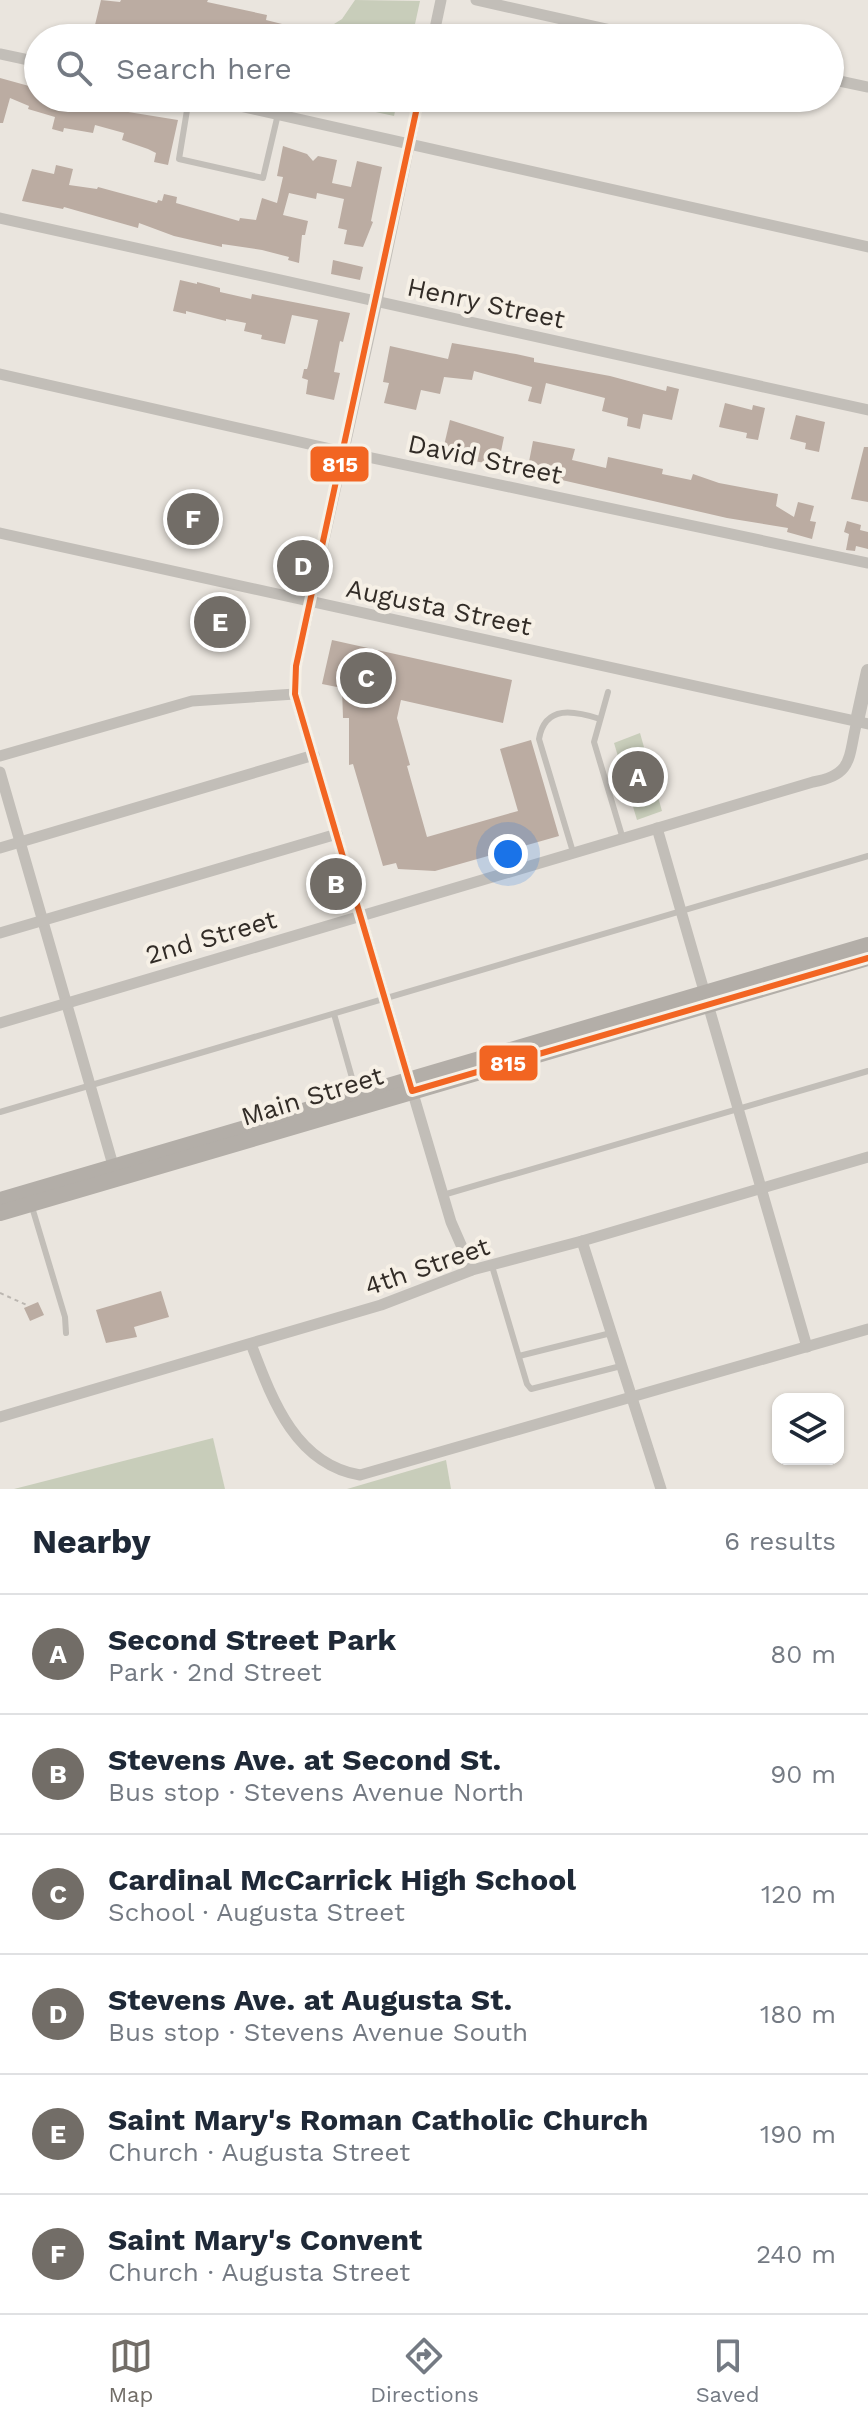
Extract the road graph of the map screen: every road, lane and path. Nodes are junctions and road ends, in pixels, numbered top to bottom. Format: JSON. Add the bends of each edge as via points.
{"nodes":[{"id":1,"x":441,"y":0,"type":"edge"},
{"id":2,"x":476,"y":0,"type":"edge"},
{"id":3,"x":436,"y":24,"type":"edge"},
{"id":4,"x":584,"y":24,"type":"edge"},
{"id":5,"x":0,"y":54,"type":"edge"},
{"id":6,"x":24,"y":59,"type":"edge"},
{"id":7,"x":844,"y":82,"type":"edge"},
{"id":8,"x":868,"y":87,"type":"edge"},
{"id":9,"x":187,"y":112,"type":"edge"},
{"id":10,"x":269,"y":112,"type":"edge"},
{"id":11,"x":416,"y":112,"type":"edge"},
{"id":12,"x":278,"y":114,"type":"junction"},
{"id":13,"x":408,"y":143,"type":"junction"},
{"id":14,"x":0,"y":218,"type":"edge"},
{"id":15,"x":868,"y":247,"type":"edge"},
{"id":16,"x":377,"y":301,"type":"junction"},
{"id":17,"x":0,"y":374,"type":"edge"},
{"id":18,"x":868,"y":410,"type":"edge"},
{"id":19,"x":344,"y":452,"type":"junction"},
{"id":20,"x":0,"y":533,"type":"edge"},
{"id":21,"x":868,"y":563,"type":"edge"},
{"id":22,"x":310,"y":601,"type":"junction"},
{"id":23,"x":868,"y":671,"type":"edge"},
{"id":24,"x":608,"y":692,"type":"dead end"},
{"id":25,"x":295,"y":694,"type":"junction"},
{"id":26,"x":600,"y":719,"type":"junction"},
{"id":27,"x":862,"y":723,"type":"edge"},
{"id":28,"x":314,"y":755,"type":"junction"},
{"id":29,"x":0,"y":756,"type":"edge"},
{"id":30,"x":0,"y":772,"type":"edge"},
{"id":31,"x":657,"y":828,"type":"junction"},
{"id":32,"x":337,"y":834,"type":"junction"},
{"id":33,"x":623,"y":839,"type":"junction"},
{"id":34,"x":21,"y":842,"type":"junction"},
{"id":35,"x":0,"y":848,"type":"edge"},
{"id":36,"x":574,"y":854,"type":"junction"},
{"id":37,"x":868,"y":856,"type":"edge"},
{"id":38,"x":680,"y":912,"type":"junction"},
{"id":39,"x":361,"y":916,"type":"junction"},
{"id":40,"x":42,"y":920,"type":"junction"},
{"id":41,"x":0,"y":933,"type":"edge"},
{"id":42,"x":868,"y":945,"type":"edge"},
{"id":43,"x":868,"y":958,"type":"edge"},
{"id":44,"x":385,"y":998,"type":"junction"},
{"id":45,"x":705,"y":999,"type":"junction"},
{"id":46,"x":66,"y":1003,"type":"junction"},
{"id":47,"x":334,"y":1014,"type":"junction"},
{"id":48,"x":0,"y":1023,"type":"edge"},
{"id":49,"x":868,"y":1071,"type":"edge"},
{"id":50,"x":89,"y":1085,"type":"junction"},
{"id":51,"x":411,"y":1086,"type":"junction"},
{"id":52,"x":357,"y":1095,"type":"junction"},
{"id":53,"x":739,"y":1108,"type":"junction"},
{"id":54,"x":0,"y":1112,"type":"edge"},
{"id":55,"x":868,"y":1157,"type":"edge"},
{"id":56,"x":115,"y":1173,"type":"junction"},
{"id":57,"x":762,"y":1187,"type":"junction"},
{"id":58,"x":443,"y":1195,"type":"junction"},
{"id":59,"x":0,"y":1200,"type":"edge"},
{"id":60,"x":31,"y":1204,"type":"junction"},
{"id":61,"x":0,"y":1213,"type":"edge"},
{"id":62,"x":582,"y":1241,"type":"junction"},
{"id":63,"x":492,"y":1266,"type":"junction"},
{"id":64,"x":472,"y":1270,"type":"junction"},
{"id":65,"x":0,"y":1293,"type":"edge"},
{"id":66,"x":29,"y":1306,"type":"dead end"},
{"id":67,"x":868,"y":1329,"type":"edge"},
{"id":68,"x":66,"y":1333,"type":"dead end"},
{"id":69,"x":611,"y":1333,"type":"junction"},
{"id":70,"x":251,"y":1344,"type":"junction"},
{"id":71,"x":807,"y":1347,"type":"junction"},
{"id":72,"x":519,"y":1356,"type":"junction"},
{"id":73,"x":621,"y":1366,"type":"junction"},
{"id":74,"x":631,"y":1398,"type":"junction"},
{"id":75,"x":0,"y":1417,"type":"edge"},
{"id":76,"x":661,"y":1489,"type":"edge"}],
"edges":[{"from":1,"to":3,"type":"street"},
{"from":2,"to":4,"type":"street"},
{"from":5,"to":6,"type":"street"},
{"from":7,"to":8,"type":"street"},
{"from":9,"to":12,"type":"lane","via":[[179,159],[263,178]]},
{"from":10,"to":12,"type":"street"},
{"from":11,"to":13,"type":"street"},
{"from":12,"to":13,"type":"street"},
{"from":13,"to":15,"type":"street"},
{"from":13,"to":16,"type":"street"},
{"from":14,"to":16,"type":"street","name":"Henry Street"},
{"from":16,"to":18,"type":"street","name":"Henry Street"},
{"from":16,"to":19,"type":"street"},
{"from":17,"to":19,"type":"street","name":"David Street"},
{"from":19,"to":21,"type":"street","name":"David Street"},
{"from":19,"to":22,"type":"street"},
{"from":20,"to":22,"type":"street","name":"Augusta Street"},
{"from":22,"to":25,"type":"street"},
{"from":22,"to":27,"type":"street","name":"Augusta Street"},
{"from":23,"to":27,"type":"street"},
{"from":24,"to":26,"type":"lane"},
{"from":25,"to":28,"type":"street"},
{"from":25,"to":29,"type":"street","via":[[192,701]]},
{"from":26,"to":33,"type":"lane","via":[[594,742]]},
{"from":26,"to":36,"type":"lane","via":[[576,711],[553,714],[541,727],[539,739]]},
{"from":27,"to":31,"type":"street","name":"2nd Street","via":[[846,768],[833,779]]},
{"from":28,"to":32,"type":"street"},
{"from":28,"to":34,"type":"street"},
{"from":30,"to":34,"type":"street"},
{"from":31,"to":33,"type":"street","name":"2nd Street"},
{"from":31,"to":38,"type":"street"},
{"from":32,"to":39,"type":"street"},
{"from":32,"to":40,"type":"street"},
{"from":33,"to":36,"type":"street","name":"2nd Street"},
{"from":34,"to":35,"type":"street"},
{"from":34,"to":40,"type":"street"},
{"from":36,"to":39,"type":"street","name":"2nd Street"},
{"from":37,"to":38,"type":"lane"},
{"from":38,"to":44,"type":"lane"},
{"from":38,"to":45,"type":"street"},
{"from":39,"to":44,"type":"street"},
{"from":39,"to":46,"type":"street","name":"2nd Street"},
{"from":40,"to":41,"type":"street"},
{"from":40,"to":46,"type":"street"},
{"from":42,"to":45,"type":"main road","name":"Main Street"},
{"from":43,"to":45,"type":"main road","name":"Main Street"},
{"from":44,"to":47,"type":"lane"},
{"from":44,"to":51,"type":"street"},
{"from":45,"to":51,"type":"main road","name":"Main Street"},
{"from":45,"to":53,"type":"street"},
{"from":46,"to":48,"type":"street","name":"2nd Street"},
{"from":46,"to":50,"type":"street"},
{"from":47,"to":50,"type":"lane"},
{"from":47,"to":52,"type":"lane"},
{"from":49,"to":53,"type":"lane"},
{"from":50,"to":54,"type":"lane"},
{"from":50,"to":56,"type":"street"},
{"from":51,"to":52,"type":"main road","name":"Main Street"},
{"from":51,"to":56,"type":"main road","name":"Main Street"},
{"from":51,"to":58,"type":"street"},
{"from":52,"to":56,"type":"main road","name":"Main Street"},
{"from":53,"to":57,"type":"street"},
{"from":53,"to":58,"type":"lane"},
{"from":55,"to":57,"type":"street","name":"4th Street"},
{"from":56,"to":59,"type":"main road","name":"Main Street"},
{"from":56,"to":60,"type":"main road","name":"Main Street"},
{"from":57,"to":62,"type":"street","name":"4th Street"},
{"from":57,"to":71,"type":"street"},
{"from":58,"to":64,"type":"street"},
{"from":60,"to":61,"type":"main road","name":"Main Street"},
{"from":60,"to":68,"type":"lane"},
{"from":62,"to":63,"type":"street","name":"4th Street"},
{"from":62,"to":69,"type":"street"},
{"from":63,"to":64,"type":"street","name":"4th Street"},
{"from":63,"to":72,"type":"lane"},
{"from":64,"to":70,"type":"street","name":"4th Street","via":[[381,1305]]},
{"from":65,"to":66,"type":"path"},
{"from":67,"to":71,"type":"street"},
{"from":69,"to":72,"type":"lane"},
{"from":69,"to":73,"type":"street"},
{"from":70,"to":74,"type":"street","via":[[274,1405],[296,1436],[321,1462],[343,1473],[360,1475]]},
{"from":70,"to":75,"type":"street","name":"4th Street"},
{"from":71,"to":74,"type":"street"},
{"from":72,"to":73,"type":"lane","via":[[531,1389]]},
{"from":73,"to":74,"type":"street"},
{"from":74,"to":76,"type":"street"}]}
